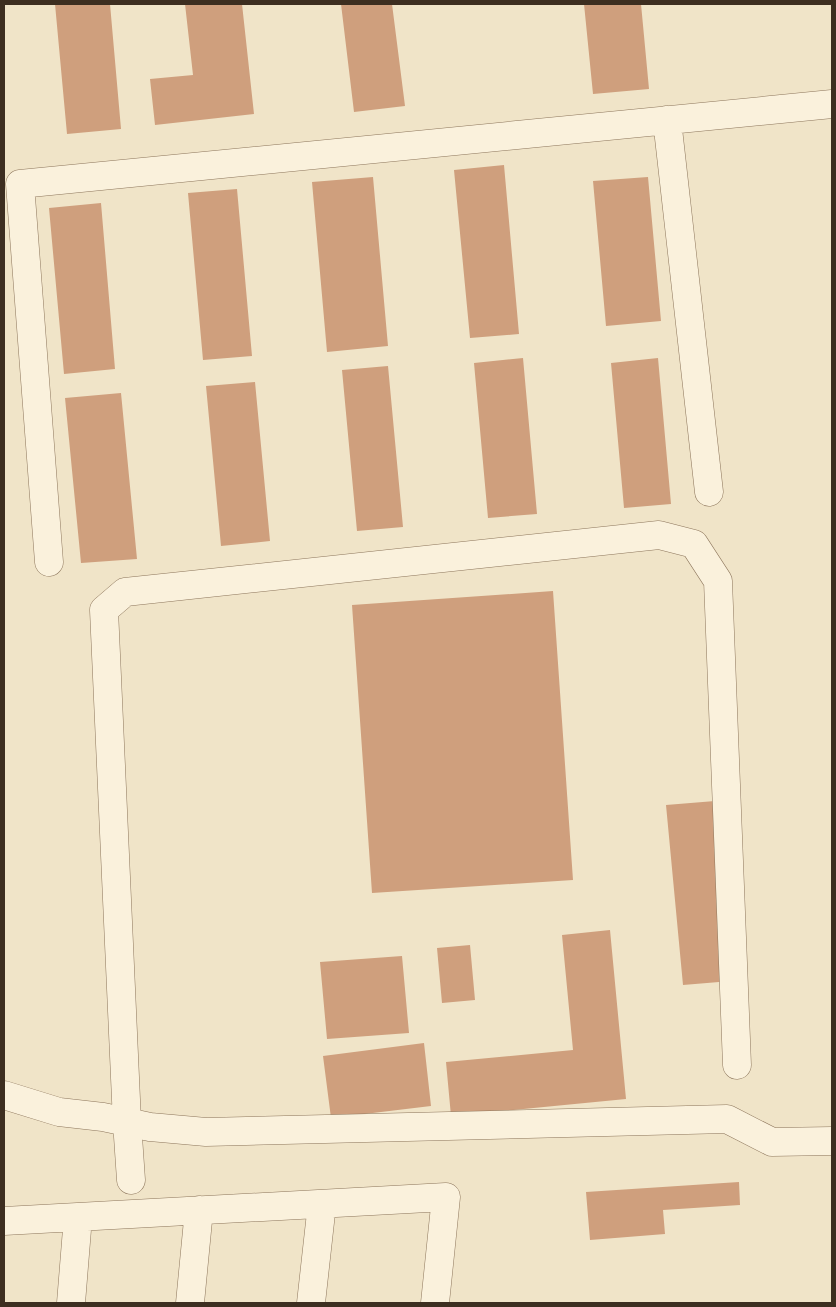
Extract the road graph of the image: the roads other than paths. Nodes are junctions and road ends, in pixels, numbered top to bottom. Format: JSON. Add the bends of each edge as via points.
{"nodes":[{"id":1,"x":832,"y":104,"type":"edge"},
{"id":2,"x":667,"y":120,"type":"junction"},
{"id":3,"x":709,"y":492,"type":"dead end"},
{"id":4,"x":50,"y":562,"type":"dead end"},
{"id":5,"x":737,"y":1065,"type":"dead end"},
{"id":6,"x":4,"y":1095,"type":"edge"},
{"id":7,"x":127,"y":1122,"type":"junction"},
{"id":8,"x":832,"y":1141,"type":"edge"},
{"id":9,"x":131,"y":1180,"type":"dead end"},
{"id":10,"x":322,"y":1204,"type":"junction"},
{"id":11,"x":199,"y":1210,"type":"junction"},
{"id":12,"x":78,"y":1217,"type":"junction"},
{"id":13,"x":4,"y":1221,"type":"edge"},
{"id":14,"x":70,"y":1303,"type":"edge"},
{"id":15,"x":190,"y":1303,"type":"edge"},
{"id":16,"x":311,"y":1303,"type":"edge"},
{"id":17,"x":435,"y":1303,"type":"edge"}],
"edges":[{"from":1,"to":2,"type":"street"},
{"from":2,"to":3,"type":"street"},
{"from":2,"to":4,"type":"street","via":[[20,184]]},
{"from":5,"to":7,"type":"street","via":[[718,581],[694,544],[660,535],[125,592],[104,610]]},
{"from":6,"to":7,"type":"street","via":[[59,1112]]},
{"from":7,"to":8,"type":"street","via":[[206,1132],[727,1119],[772,1142]]},
{"from":7,"to":9,"type":"street"},
{"from":10,"to":11,"type":"street"},
{"from":10,"to":16,"type":"street"},
{"from":10,"to":17,"type":"street","via":[[446,1197]]},
{"from":11,"to":12,"type":"street"},
{"from":11,"to":15,"type":"street"},
{"from":12,"to":13,"type":"street"},
{"from":12,"to":14,"type":"street"}]}
